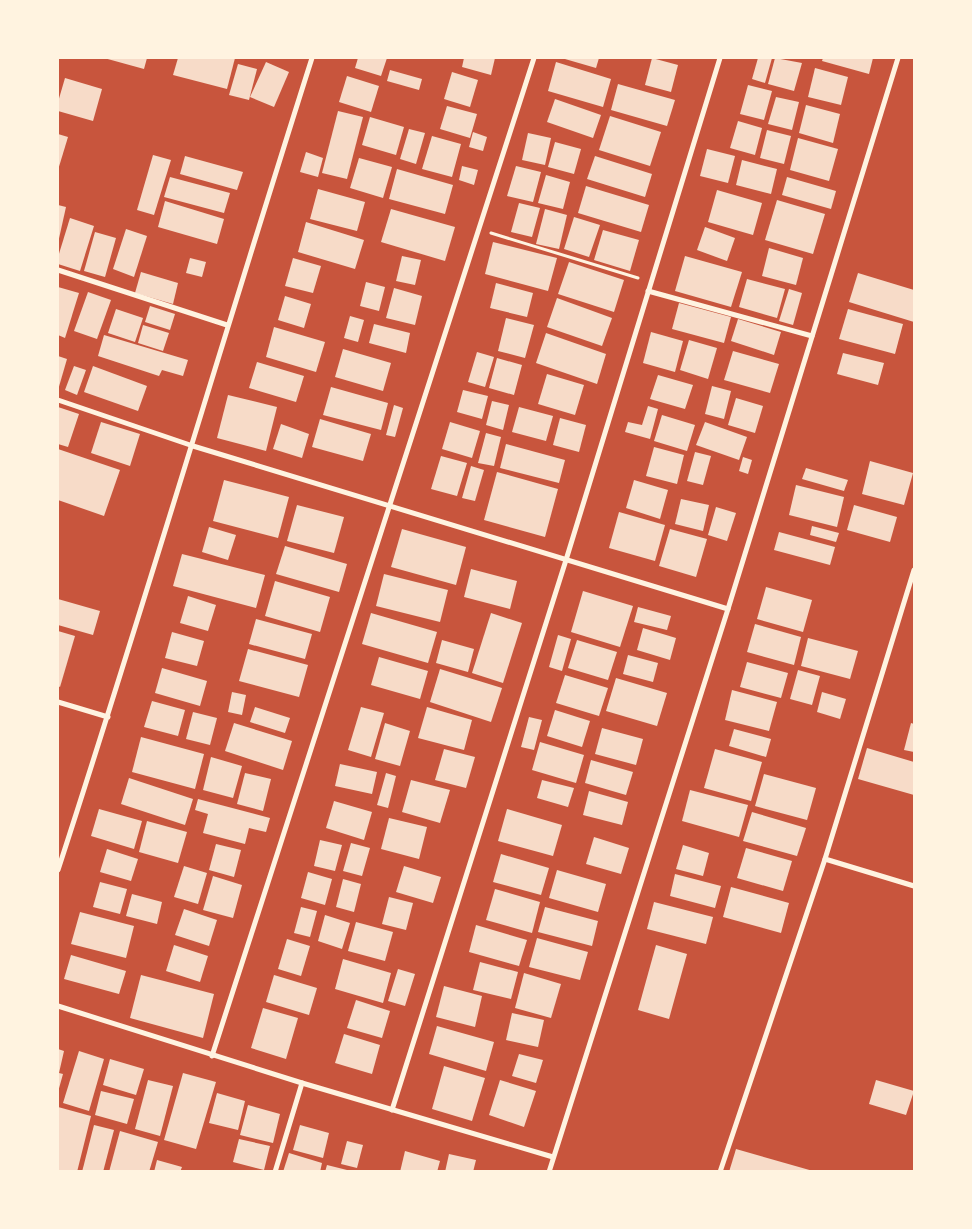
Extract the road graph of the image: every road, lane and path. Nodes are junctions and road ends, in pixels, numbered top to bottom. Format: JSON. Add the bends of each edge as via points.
{"nodes":[{"id":1,"x":312,"y":58,"type":"edge"},
{"id":2,"x":534,"y":58,"type":"edge"},
{"id":3,"x":720,"y":58,"type":"edge"},
{"id":4,"x":898,"y":58,"type":"edge"},
{"id":5,"x":478,"y":229,"type":"junction"},
{"id":6,"x":58,"y":270,"type":"edge"},
{"id":7,"x":651,"y":282,"type":"junction"},
{"id":8,"x":648,"y":291,"type":"junction"},
{"id":9,"x":227,"y":325,"type":"junction"},
{"id":10,"x":812,"y":336,"type":"junction"},
{"id":11,"x":58,"y":400,"type":"edge"},
{"id":12,"x":193,"y":446,"type":"junction"},
{"id":13,"x":390,"y":505,"type":"junction"},
{"id":14,"x":566,"y":560,"type":"junction"},
{"id":15,"x":914,"y":570,"type":"edge"},
{"id":16,"x":728,"y":609,"type":"junction"},
{"id":17,"x":58,"y":702,"type":"edge"},
{"id":18,"x":108,"y":717,"type":"junction"},
{"id":19,"x":824,"y":859,"type":"junction"},
{"id":20,"x":58,"y":870,"type":"edge"},
{"id":21,"x":914,"y":886,"type":"edge"},
{"id":22,"x":58,"y":1006,"type":"edge"},
{"id":23,"x":212,"y":1056,"type":"junction"},
{"id":24,"x":302,"y":1083,"type":"junction"},
{"id":25,"x":392,"y":1110,"type":"junction"},
{"id":26,"x":553,"y":1157,"type":"junction"},
{"id":27,"x":275,"y":1172,"type":"edge"},
{"id":28,"x":549,"y":1172,"type":"edge"},
{"id":29,"x":720,"y":1172,"type":"edge"}],
"edges":[{"from":1,"to":9,"type":"street"},
{"from":2,"to":5,"type":"street"},
{"from":3,"to":7,"type":"street"},
{"from":4,"to":10,"type":"street"},
{"from":5,"to":7,"type":"path"},
{"from":5,"to":13,"type":"street"},
{"from":6,"to":9,"type":"street"},
{"from":7,"to":8,"type":"street"},
{"from":8,"to":10,"type":"street"},
{"from":8,"to":14,"type":"street"},
{"from":9,"to":12,"type":"street"},
{"from":10,"to":16,"type":"street"},
{"from":11,"to":12,"type":"street"},
{"from":12,"to":13,"type":"street"},
{"from":12,"to":18,"type":"street"},
{"from":13,"to":14,"type":"street"},
{"from":13,"to":23,"type":"street"},
{"from":14,"to":16,"type":"street"},
{"from":14,"to":25,"type":"street"},
{"from":15,"to":19,"type":"street"},
{"from":16,"to":26,"type":"street"},
{"from":17,"to":18,"type":"street"},
{"from":18,"to":20,"type":"street"},
{"from":19,"to":21,"type":"street"},
{"from":19,"to":29,"type":"street"},
{"from":22,"to":23,"type":"street"},
{"from":23,"to":24,"type":"street"},
{"from":24,"to":25,"type":"street"},
{"from":24,"to":27,"type":"street"},
{"from":25,"to":26,"type":"street"},
{"from":26,"to":28,"type":"street"}]}
